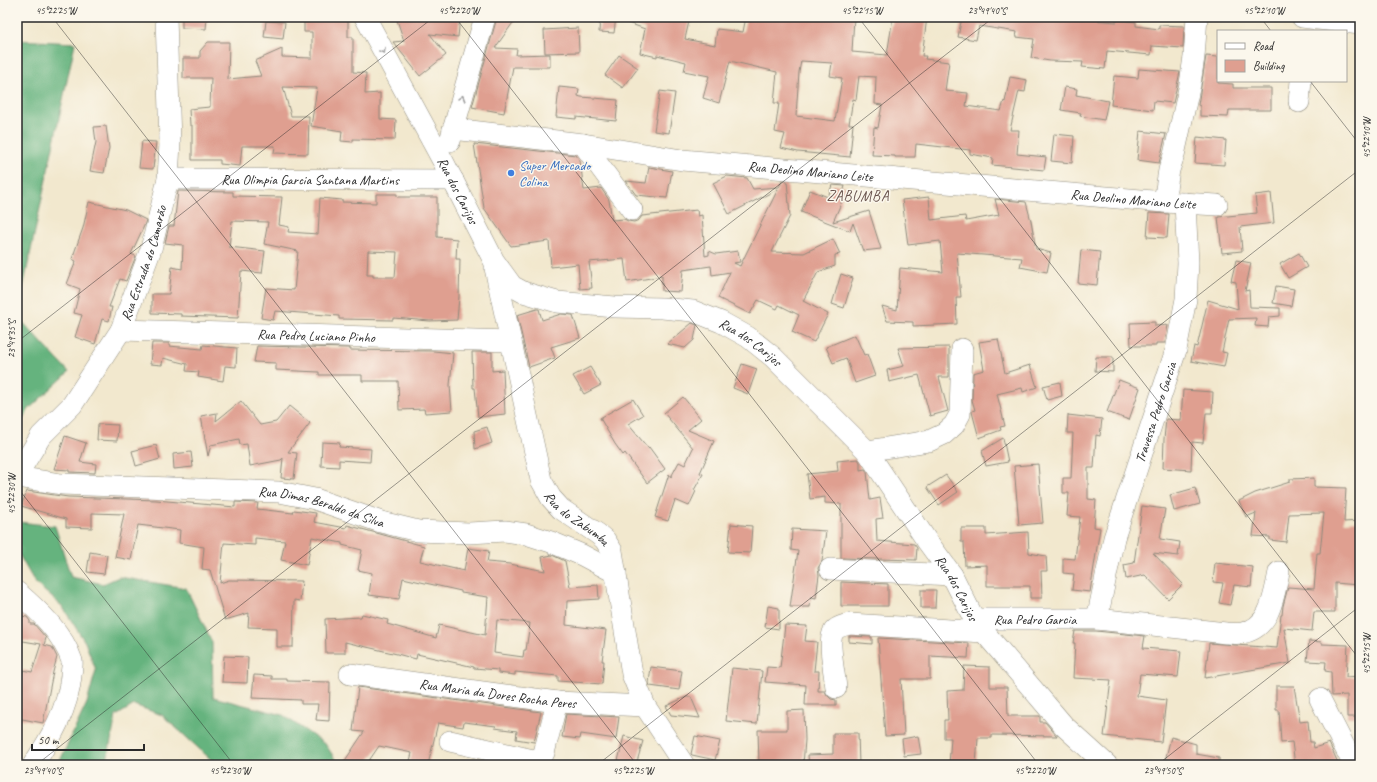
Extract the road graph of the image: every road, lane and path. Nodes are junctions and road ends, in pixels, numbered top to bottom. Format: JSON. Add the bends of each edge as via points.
{"nodes":[{"id":1,"x":166,"y":17,"type":"edge"},
{"id":2,"x":364,"y":17,"type":"edge"},
{"id":3,"x":485,"y":17,"type":"edge"},
{"id":4,"x":1197,"y":17,"type":"edge"},
{"id":5,"x":1302,"y":17,"type":"edge"},
{"id":6,"x":1308,"y":17,"type":"edge"},
{"id":7,"x":1360,"y":24,"type":"edge"},
{"id":8,"x":1306,"y":30,"type":"edge"},
{"id":9,"x":1301,"y":82,"type":"edge"},
{"id":10,"x":1299,"y":102,"type":"dead end"},
{"id":11,"x":453,"y":129,"type":"junction"},
{"id":12,"x":583,"y":144,"type":"junction"},
{"id":13,"x":448,"y":172,"type":"junction"},
{"id":14,"x":168,"y":179,"type":"junction"},
{"id":15,"x":1164,"y":202,"type":"junction"},
{"id":16,"x":1186,"y":203,"type":"junction"},
{"id":17,"x":1218,"y":205,"type":"dead end"},
{"id":18,"x":632,"y":210,"type":"dead end"},
{"id":19,"x":494,"y":261,"type":"junction"},
{"id":20,"x":121,"y":330,"type":"junction"},
{"id":21,"x":511,"y":341,"type":"junction"},
{"id":22,"x":962,"y":349,"type":"dead end"},
{"id":23,"x":867,"y":451,"type":"junction"},
{"id":24,"x":17,"y":476,"type":"edge"},
{"id":25,"x":830,"y":569,"type":"dead end"},
{"id":26,"x":1279,"y":572,"type":"dead end"},
{"id":27,"x":616,"y":573,"type":"junction"},
{"id":28,"x":952,"y":575,"type":"junction"},
{"id":29,"x":17,"y":592,"type":"edge"},
{"id":30,"x":1097,"y":619,"type":"junction"},
{"id":31,"x":979,"y":625,"type":"junction"},
{"id":32,"x":350,"y":674,"type":"dead end"},
{"id":33,"x":836,"y":688,"type":"dead end"},
{"id":34,"x":1320,"y":699,"type":"dead end"},
{"id":35,"x":557,"y":702,"type":"junction"},
{"id":36,"x":645,"y":706,"type":"junction"},
{"id":37,"x":450,"y":741,"type":"dead end"},
{"id":38,"x":32,"y":765,"type":"edge"},
{"id":39,"x":684,"y":765,"type":"edge"},
{"id":40,"x":1107,"y":765,"type":"edge"},
{"id":41,"x":1354,"y":765,"type":"edge"}],
"edges":[{"from":1,"to":14,"type":"street","name":"Rua Estrada do Camarão","via":[[170,143]]},
{"from":2,"to":13,"type":"street","name":"Rua dos Carijos","one_way":true},
{"from":11,"to":3,"type":"street","one_way":true},
{"from":4,"to":15,"type":"street","via":[[1190,84],[1174,155],[1168,170]]},
{"from":5,"to":6,"type":"street"},
{"from":6,"to":7,"type":"street"},
{"from":6,"to":8,"type":"street"},
{"from":9,"to":10,"type":"street"},
{"from":11,"to":12,"type":"street","name":"Rua Deolino Mariano Leite"},
{"from":11,"to":13,"type":"street"},
{"from":12,"to":15,"type":"street","name":"Rua Deolino Mariano Leite","via":[[682,160]]},
{"from":12,"to":18,"type":"street"},
{"from":13,"to":14,"type":"street","name":"Rua Olimpia Garcia Santana Martins"},
{"from":13,"to":19,"type":"street","name":"Rua dos Carijos"},
{"from":14,"to":20,"type":"street","name":"Rua Estrada do Camarão","via":[[151,249]]},
{"from":15,"to":16,"type":"street","name":"Rua Deolino Mariano Leite"},
{"from":16,"to":17,"type":"street","name":"Rua Deolino Mariano Leite"},
{"from":16,"to":30,"type":"street","name":"Travessa Pedro Garcia","via":[[1186,299],[1176,350],[1114,538]]},
{"from":19,"to":21,"type":"street","name":"Rua do Zabumba"},
{"from":19,"to":23,"type":"street","name":"Rua dos Carijos","via":[[512,286],[557,302],[693,311],[721,322],[748,337],[773,357]]},
{"from":20,"to":21,"type":"street","name":"Rua Pedro Luciano Pinho"},
{"from":20,"to":24,"type":"street","name":"Rua Estrada do Camarão","via":[[72,405],[41,436]]},
{"from":21,"to":27,"type":"street","name":"Rua do Zabumba","via":[[541,480],[561,509],[605,540],[612,551]]},
{"from":22,"to":23,"type":"street","via":[[960,414],[954,425],[944,434],[929,441]]},
{"from":23,"to":28,"type":"street","name":"Rua dos Carijos"},
{"from":24,"to":27,"type":"street","name":"Rua Dimas Beraldo da Silva","via":[[61,484],[279,492],[315,499],[381,522],[418,531],[506,531],[526,534],[552,542]]},
{"from":25,"to":28,"type":"street"},
{"from":26,"to":30,"type":"street","name":"Rua Pedro Garcia","via":[[1272,606],[1264,620],[1254,629],[1243,633]]},
{"from":27,"to":36,"type":"street","name":"Rua do Zabumba","via":[[632,674]]},
{"from":28,"to":31,"type":"street","name":"Rua dos Carijos"},
{"from":29,"to":38,"type":"street","via":[[47,620],[61,638],[72,662],[70,689],[63,710],[45,747]]},
{"from":30,"to":31,"type":"street","name":"Rua Pedro Garcia"},
{"from":31,"to":33,"type":"street","name":"Rua Pedro Garcia","via":[[848,624],[839,627],[833,632],[831,644]]},
{"from":31,"to":40,"type":"street","name":"Rua dos Carijos","via":[[1064,726]]},
{"from":32,"to":35,"type":"street","name":"Rua Maria da Dores Rocha Peres"},
{"from":34,"to":41,"type":"street"},
{"from":35,"to":36,"type":"street","name":"Rua Maria da Dores Rocha Peres"},
{"from":35,"to":37,"type":"street","via":[[544,752],[540,758],[533,760]]},
{"from":36,"to":39,"type":"street","name":"Rua do Zabumba"}]}
